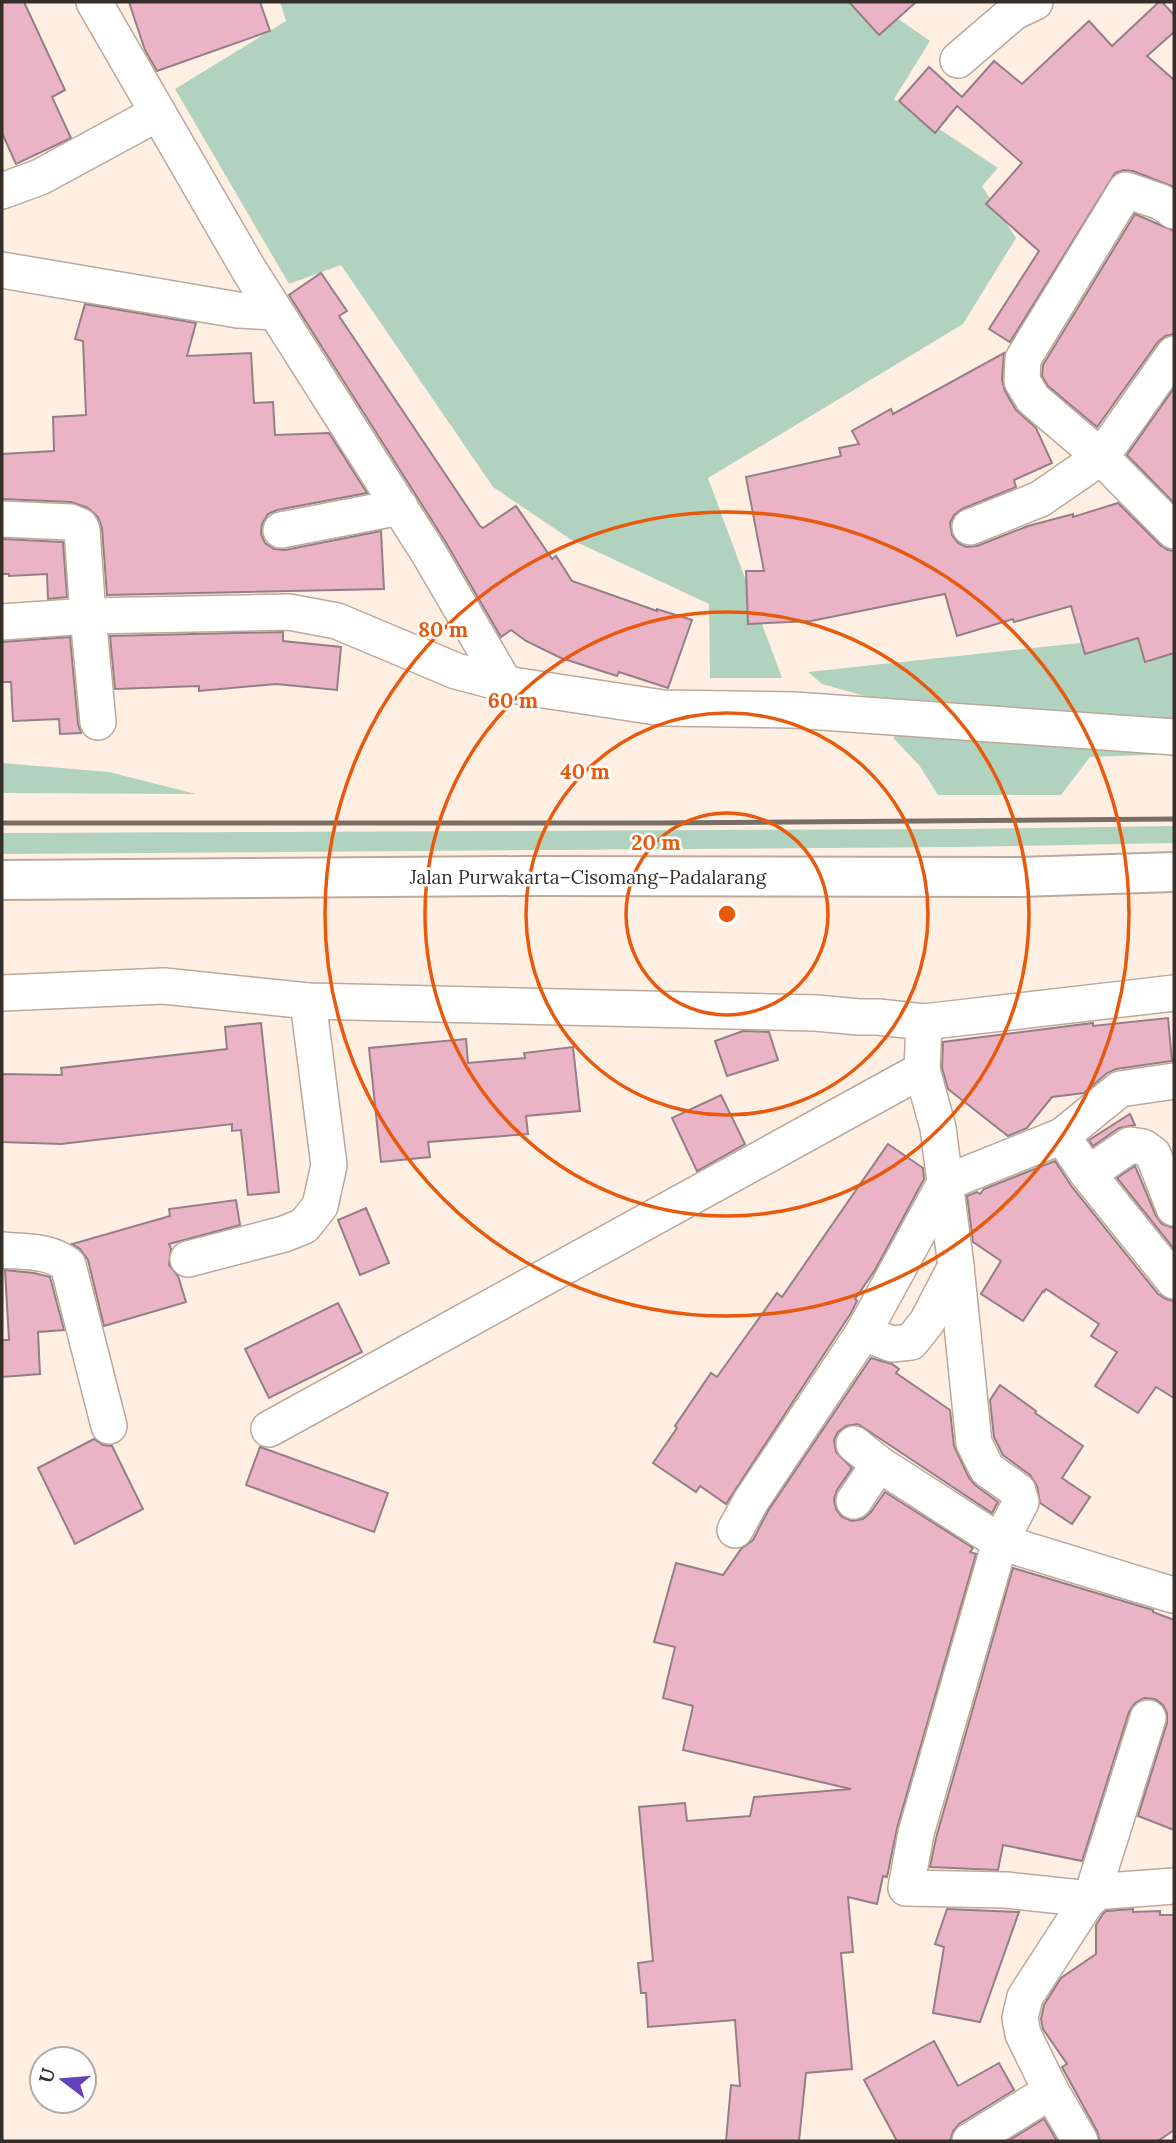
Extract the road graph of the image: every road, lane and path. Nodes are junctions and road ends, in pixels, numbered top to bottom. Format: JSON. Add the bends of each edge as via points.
{"nodes":[{"id":1,"x":94,"y":2,"type":"edge"},
{"id":2,"x":1035,"y":2,"type":"edge"},
{"id":3,"x":958,"y":60,"type":"dead end"},
{"id":4,"x":158,"y":113,"type":"junction"},
{"id":5,"x":2,"y":191,"type":"edge"},
{"id":6,"x":1174,"y":211,"type":"edge"},
{"id":7,"x":2,"y":270,"type":"edge"},
{"id":8,"x":275,"y":312,"type":"junction"},
{"id":9,"x":1174,"y":355,"type":"edge"},
{"id":10,"x":1101,"y":457,"type":"junction"},
{"id":11,"x":400,"y":507,"type":"junction"},
{"id":12,"x":2,"y":519,"type":"edge"},
{"id":13,"x":970,"y":527,"type":"dead end"},
{"id":14,"x":281,"y":530,"type":"dead end"},
{"id":15,"x":1174,"y":531,"type":"edge"},
{"id":16,"x":88,"y":616,"type":"junction"},
{"id":17,"x":2,"y":622,"type":"edge"},
{"id":18,"x":505,"y":684,"type":"junction"},
{"id":19,"x":98,"y":722,"type":"dead end"},
{"id":20,"x":1174,"y":737,"type":"edge"},
{"id":21,"x":1174,"y":872,"type":"edge"},
{"id":22,"x":2,"y":880,"type":"edge"},
{"id":23,"x":2,"y":993,"type":"edge"},
{"id":24,"x":1174,"y":993,"type":"edge"},
{"id":25,"x":308,"y":1001,"type":"junction"},
{"id":26,"x":924,"y":1022,"type":"junction"},
{"id":27,"x":922,"y":1070,"type":"junction"},
{"id":28,"x":1174,"y":1081,"type":"edge"},
{"id":29,"x":1062,"y":1136,"type":"junction"},
{"id":30,"x":1088,"y":1174,"type":"junction"},
{"id":31,"x":945,"y":1184,"type":"junction"},
{"id":32,"x":1174,"y":1208,"type":"edge"},
{"id":33,"x":2,"y":1250,"type":"edge"},
{"id":34,"x":188,"y":1259,"type":"dead end"},
{"id":35,"x":956,"y":1266,"type":"junction"},
{"id":36,"x":1174,"y":1281,"type":"edge"},
{"id":37,"x":863,"y":1334,"type":"junction"},
{"id":38,"x":109,"y":1426,"type":"dead end"},
{"id":39,"x":270,"y":1429,"type":"dead end"},
{"id":40,"x":854,"y":1501,"type":"dead end"},
{"id":41,"x":735,"y":1530,"type":"dead end"},
{"id":42,"x":1000,"y":1542,"type":"junction"},
{"id":43,"x":1173,"y":1595,"type":"edge"},
{"id":44,"x":1148,"y":1718,"type":"dead end"},
{"id":45,"x":1174,"y":1886,"type":"edge"},
{"id":46,"x":1091,"y":1895,"type":"junction"},
{"id":47,"x":1051,"y":2091,"type":"junction"},
{"id":48,"x":970,"y":2141,"type":"edge"},
{"id":49,"x":1080,"y":2141,"type":"edge"}],
"edges":[{"from":1,"to":4,"type":"street"},
{"from":2,"to":3,"type":"street","via":[[1014,12]]},
{"from":4,"to":5,"type":"street","via":[[40,177]]},
{"from":4,"to":8,"type":"street"},
{"from":6,"to":10,"type":"street","via":[[1126,190],[1023,359],[1022,381],[1033,399]]},
{"from":7,"to":8,"type":"street","via":[[238,310]]},
{"from":8,"to":11,"type":"street"},
{"from":9,"to":10,"type":"street"},
{"from":10,"to":13,"type":"street","via":[[1040,499]]},
{"from":10,"to":15,"type":"street"},
{"from":11,"to":14,"type":"street"},
{"from":11,"to":18,"type":"street"},
{"from":12,"to":16,"type":"street","via":[[80,526]]},
{"from":16,"to":17,"type":"street"},
{"from":16,"to":18,"type":"street","via":[[289,612],[337,621],[456,671]]},
{"from":16,"to":19,"type":"street"},
{"from":18,"to":20,"type":"street","via":[[663,708],[794,710]]},
{"from":21,"to":22,"type":"highway","name":"Jalan Purwakarta–Cisomang–Padalarang","via":[[1019,877]]},
{"from":23,"to":25,"type":"street","via":[[164,986]]},
{"from":24,"to":26,"type":"street"},
{"from":25,"to":26,"type":"street","via":[[816,1013]]},
{"from":25,"to":34,"type":"street","via":[[329,1165],[320,1206],[304,1226]]},
{"from":26,"to":27,"type":"street"},
{"from":27,"to":31,"type":"street","via":[[938,1128]]},
{"from":27,"to":39,"type":"street"},
{"from":28,"to":29,"type":"street","via":[[1120,1089]]},
{"from":29,"to":30,"type":"street"},
{"from":29,"to":31,"type":"street"},
{"from":30,"to":32,"type":"street","via":[[1130,1145],[1143,1147],[1153,1154]]},
{"from":30,"to":36,"type":"street"},
{"from":31,"to":35,"type":"street"},
{"from":31,"to":37,"type":"street"},
{"from":33,"to":38,"type":"street","via":[[49,1254],[68,1265]]},
{"from":35,"to":37,"type":"street","via":[[928,1322],[911,1342],[892,1344]]},
{"from":35,"to":42,"type":"street","via":[[974,1443],[987,1469],[1021,1497]]},
{"from":37,"to":41,"type":"street"},
{"from":40,"to":42,"type":"street","via":[[866,1454]]},
{"from":42,"to":43,"type":"street"},
{"from":42,"to":46,"type":"street","via":[[916,1833],[906,1888]]},
{"from":44,"to":46,"type":"street"},
{"from":45,"to":46,"type":"street"},
{"from":46,"to":47,"type":"street","via":[[1025,1997],[1020,2018]]},
{"from":47,"to":48,"type":"street"},
{"from":47,"to":49,"type":"street"}]}
